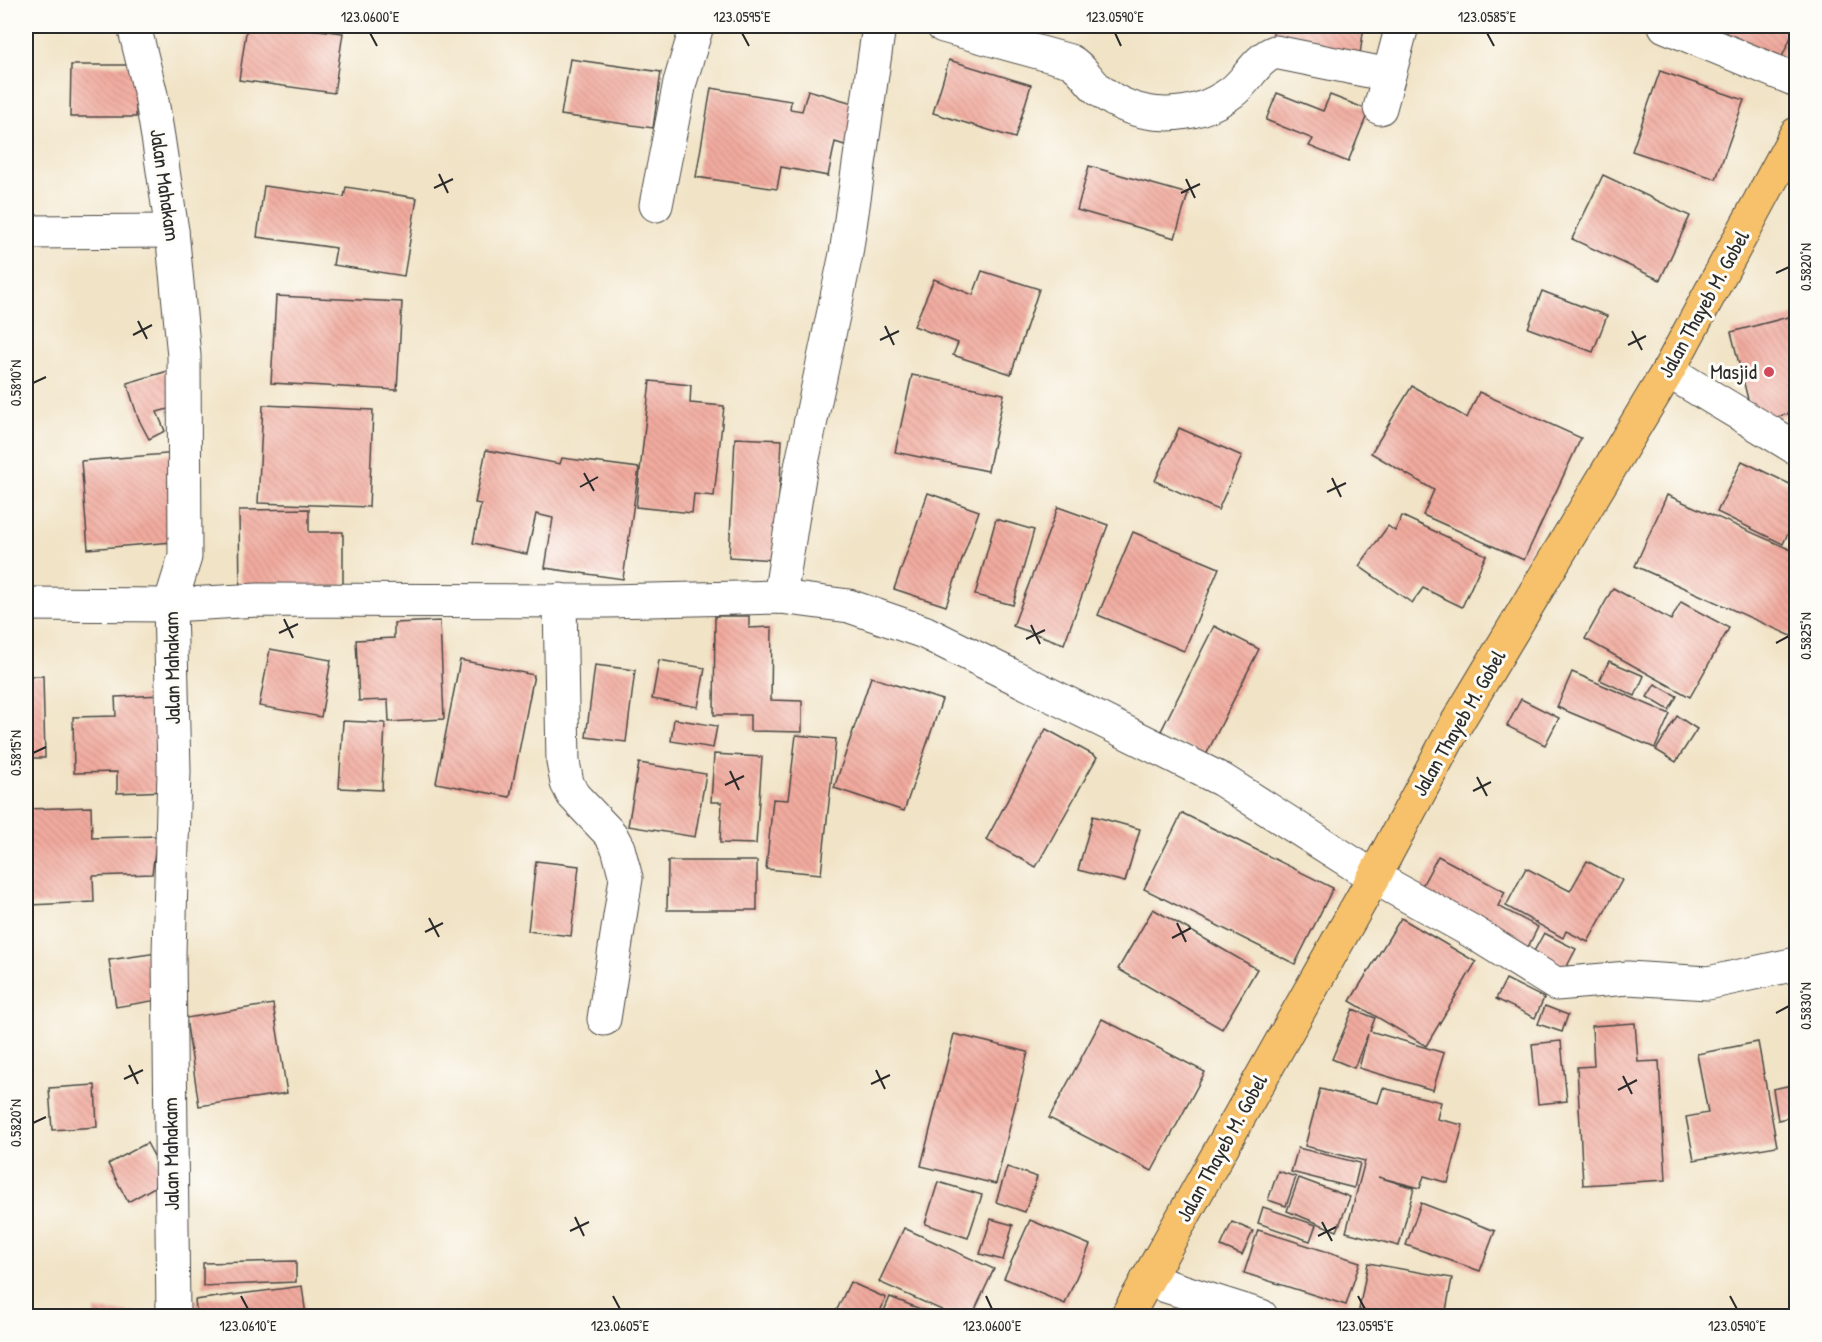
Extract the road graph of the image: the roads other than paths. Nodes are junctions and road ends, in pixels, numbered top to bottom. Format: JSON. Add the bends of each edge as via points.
{"nodes":[{"id":1,"x":134,"y":26,"type":"edge"},
{"id":2,"x":697,"y":26,"type":"edge"},
{"id":3,"x":879,"y":26,"type":"edge"},
{"id":4,"x":943,"y":26,"type":"edge"},
{"id":5,"x":1402,"y":26,"type":"edge"},
{"id":6,"x":1665,"y":26,"type":"edge"},
{"id":7,"x":1389,"y":75,"type":"junction"},
{"id":8,"x":1797,"y":80,"type":"edge"},
{"id":9,"x":1380,"y":108,"type":"dead end"},
{"id":10,"x":1797,"y":134,"type":"edge"},
{"id":11,"x":656,"y":205,"type":"dead end"},
{"id":12,"x":172,"y":231,"type":"junction"},
{"id":13,"x":26,"y":232,"type":"edge"},
{"id":14,"x":1668,"y":371,"type":"junction"},
{"id":15,"x":1797,"y":448,"type":"edge"},
{"id":16,"x":780,"y":597,"type":"junction"},
{"id":17,"x":560,"y":600,"type":"junction"},
{"id":18,"x":26,"y":604,"type":"edge"},
{"id":19,"x":170,"y":605,"type":"junction"},
{"id":20,"x":1374,"y":877,"type":"junction"},
{"id":21,"x":1797,"y":963,"type":"edge"},
{"id":22,"x":604,"y":1019,"type":"dead end"},
{"id":23,"x":1147,"y":1280,"type":"junction"},
{"id":24,"x":173,"y":1317,"type":"edge"},
{"id":25,"x":1127,"y":1317,"type":"edge"},
{"id":26,"x":1261,"y":1317,"type":"edge"}],
"edges":[{"from":1,"to":12,"type":"street","name":"Jalan Mahakam","via":[[152,95]]},
{"from":2,"to":11,"type":"street","via":[[680,82]]},
{"from":3,"to":16,"type":"street","via":[[846,254],[799,477]]},
{"from":4,"to":7,"type":"street","via":[[1070,61],[1113,99],[1137,110],[1165,114],[1185,114],[1230,93],[1259,62],[1275,52]]},
{"from":5,"to":7,"type":"street"},
{"from":6,"to":8,"type":"street"},
{"from":7,"to":9,"type":"street"},
{"from":10,"to":14,"type":"main road","name":"Jalan Thayeb M. Gobel"},
{"from":12,"to":13,"type":"street"},
{"from":12,"to":19,"type":"street","name":"Jalan Mahakam","via":[[184,356],[186,522],[184,556]]},
{"from":14,"to":15,"type":"street"},
{"from":14,"to":20,"type":"main road","name":"Jalan Thayeb M. Gobel","via":[[1455,726]]},
{"from":16,"to":17,"type":"street"},
{"from":16,"to":20,"type":"street","via":[[849,606],[924,632],[1222,780]]},
{"from":17,"to":19,"type":"street","via":[[258,600]]},
{"from":17,"to":22,"type":"street","via":[[563,762],[567,783],[573,795],[611,835],[626,878]]},
{"from":18,"to":19,"type":"street"},
{"from":19,"to":24,"type":"street","name":"Jalan Mahakam","via":[[174,771],[169,953]]},
{"from":20,"to":21,"type":"street","via":[[1556,984],[1628,978],[1708,983]]},
{"from":20,"to":23,"type":"main road","name":"Jalan Thayeb M. Gobel"},
{"from":23,"to":25,"type":"main road","name":"Jalan Thayeb M. Gobel"},
{"from":23,"to":26,"type":"street"}]}
